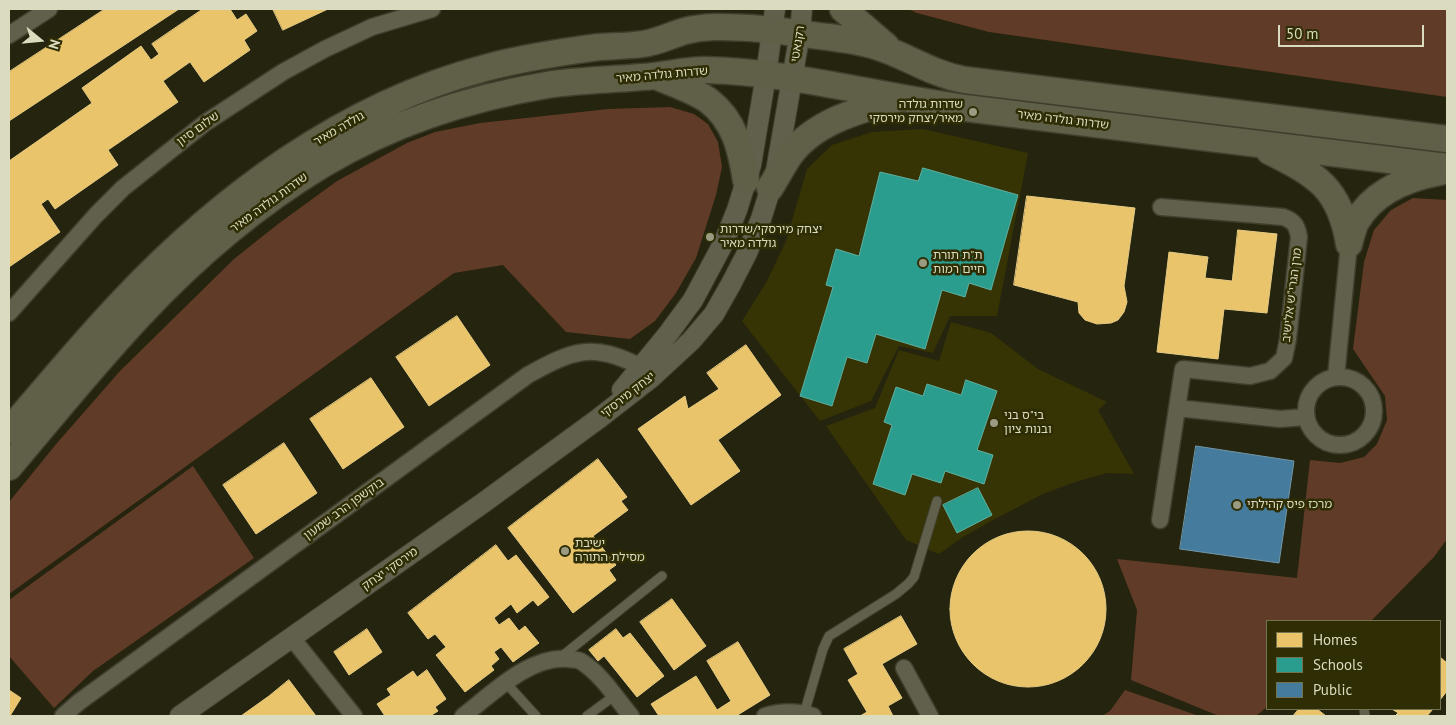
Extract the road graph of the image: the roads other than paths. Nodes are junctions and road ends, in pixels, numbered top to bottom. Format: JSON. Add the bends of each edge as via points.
{"nodes":[{"id":1,"x":49,"y":9,"type":"edge"},
{"id":2,"x":432,"y":9,"type":"edge"},
{"id":3,"x":714,"y":9,"type":"edge"},
{"id":4,"x":843,"y":9,"type":"edge"},
{"id":5,"x":774,"y":20,"type":"edge"},
{"id":6,"x":801,"y":21,"type":"edge"},
{"id":7,"x":684,"y":31,"type":"junction"},
{"id":8,"x":9,"y":34,"type":"edge"},
{"id":9,"x":894,"y":52,"type":"junction"},
{"id":10,"x":656,"y":76,"type":"junction"},
{"id":11,"x":766,"y":76,"type":"junction"},
{"id":12,"x":792,"y":79,"type":"junction"},
{"id":13,"x":901,"y":98,"type":"junction"},
{"id":14,"x":1447,"y":139,"type":"edge"},
{"id":15,"x":1253,"y":143,"type":"junction"},
{"id":16,"x":1447,"y":167,"type":"edge"},
{"id":17,"x":1447,"y":171,"type":"edge"},
{"id":18,"x":746,"y":180,"type":"junction"},
{"id":19,"x":770,"y":188,"type":"junction"},
{"id":20,"x":1160,"y":207,"type":"dead end"},
{"id":21,"x":1349,"y":244,"type":"junction"},
{"id":22,"x":9,"y":314,"type":"edge"},
{"id":23,"x":641,"y":367,"type":"junction"},
{"id":24,"x":1336,"y":377,"type":"junction"},
{"id":25,"x":1177,"y":408,"type":"junction"},
{"id":26,"x":1306,"y":417,"type":"junction"},
{"id":27,"x":598,"y":419,"type":"junction"},
{"id":28,"x":9,"y":431,"type":"edge"},
{"id":29,"x":9,"y":467,"type":"edge"},
{"id":30,"x":937,"y":501,"type":"dead end"},
{"id":31,"x":1160,"y":520,"type":"dead end"},
{"id":32,"x":662,"y":576,"type":"dead end"},
{"id":33,"x":292,"y":638,"type":"junction"},
{"id":34,"x":559,"y":659,"type":"junction"},
{"id":35,"x":904,"y":668,"type":"dead end"},
{"id":36,"x":506,"y":683,"type":"junction"},
{"id":37,"x":614,"y":696,"type":"junction"},
{"id":38,"x":809,"y":715,"type":"edge"},
{"id":39,"x":63,"y":716,"type":"edge"},
{"id":40,"x":180,"y":716,"type":"edge"},
{"id":41,"x":354,"y":716,"type":"edge"},
{"id":42,"x":463,"y":716,"type":"edge"},
{"id":43,"x":536,"y":716,"type":"edge"},
{"id":44,"x":586,"y":716,"type":"edge"},
{"id":45,"x":631,"y":716,"type":"edge"},
{"id":46,"x":765,"y":716,"type":"edge"},
{"id":47,"x":930,"y":716,"type":"edge"}],
"edges":[{"from":1,"to":8,"type":"street"},
{"from":2,"to":22,"type":"street","name":"שלום סיון","via":[[372,27],[325,49],[205,123],[123,188]]},
{"from":3,"to":7,"type":"main road"},
{"from":4,"to":9,"type":"main road"},
{"from":5,"to":6,"type":"main road"},
{"from":5,"to":7,"type":"main road","name":"גולדה מאיר"},
{"from":5,"to":11,"type":"street"},
{"from":6,"to":9,"type":"main road"},
{"from":6,"to":12,"type":"street","name":"רקנאטי"},
{"from":7,"to":28,"type":"main road","name":"גולדה מאיר","via":[[642,44],[578,50],[483,68],[426,87],[354,119],[228,204],[164,260],[88,339]]},
{"from":9,"to":14,"type":"main road","via":[[936,73],[965,80]]},
{"from":10,"to":11,"type":"main road","name":"שדרות גולדה מאיר","via":[[705,70]]},
{"from":10,"to":18,"type":"main road","via":[[708,100],[724,116],[734,130]]},
{"from":10,"to":29,"type":"main road","name":"שדרות גולדה מאיר","via":[[549,84],[491,97],[405,124],[324,164],[246,217],[198,258],[139,315]]},
{"from":11,"to":12,"type":"main road","name":"שדרות גולדה מאיר"},
{"from":11,"to":18,"type":"street","name":"יצחק מירסקי"},
{"from":12,"to":13,"type":"main road","name":"שדרות גולדה מאיר"},
{"from":12,"to":19,"type":"street","name":"יצחק מירסקי","via":[[776,171]]},
{"from":13,"to":15,"type":"main road","name":"שדרות גולדה מאיר"},
{"from":13,"to":19,"type":"main road","via":[[825,125],[791,154]]},
{"from":15,"to":16,"type":"main road","name":"שדרות גולדה מאיר"},
{"from":15,"to":21,"type":"main road","via":[[1301,167],[1329,191],[1343,215]]},
{"from":17,"to":21,"type":"main road","via":[[1388,188],[1355,223]]},
{"from":18,"to":23,"type":"street","name":"יצחק מירסקי","via":[[724,242],[708,272],[692,300]]},
{"from":19,"to":27,"type":"street","name":"יצחק מירסקי","via":[[747,253],[714,314],[691,341],[658,371]]},
{"from":20,"to":25,"type":"street","name":"מרן הגרי\"ש אלישיב","via":[[1283,217],[1292,220],[1299,237],[1284,358],[1270,371],[1250,376],[1183,369]]},
{"from":21,"to":24,"type":"street"},
{"from":23,"to":27,"type":"street","name":"יצחק מירסקי"},
{"from":23,"to":39,"type":"street","name":"בוקשפן הרב שמעון","via":[[623,357],[587,350],[557,359],[528,375],[86,696]]},
{"from":24,"to":26,"type":"street","via":[[1317,384],[1307,399]]},
{"from":24,"to":26,"type":"street","via":[[1358,381],[1373,400],[1372,424],[1362,438],[1351,444],[1327,444],[1313,434]]},
{"from":25,"to":26,"type":"street","via":[[1280,419]]},
{"from":25,"to":31,"type":"street","name":"מרן הגרי\"ש אלישיב"},
{"from":27,"to":33,"type":"street","name":"מירסקי יצחק"},
{"from":30,"to":38,"type":"lane","via":[[914,577],[896,594],[829,636],[823,649]]},
{"from":32,"to":34,"type":"lane"},
{"from":33,"to":40,"type":"street","name":"מירסקי יצחק"},
{"from":33,"to":41,"type":"street"},
{"from":34,"to":36,"type":"street","via":[[528,666]]},
{"from":34,"to":37,"type":"street","via":[[580,660]]},
{"from":35,"to":47,"type":"street"},
{"from":36,"to":42,"type":"street"},
{"from":36,"to":43,"type":"lane"},
{"from":37,"to":44,"type":"lane"},
{"from":37,"to":45,"type":"street"},
{"from":38,"to":46,"type":"street","via":[[779,712]]}]}
